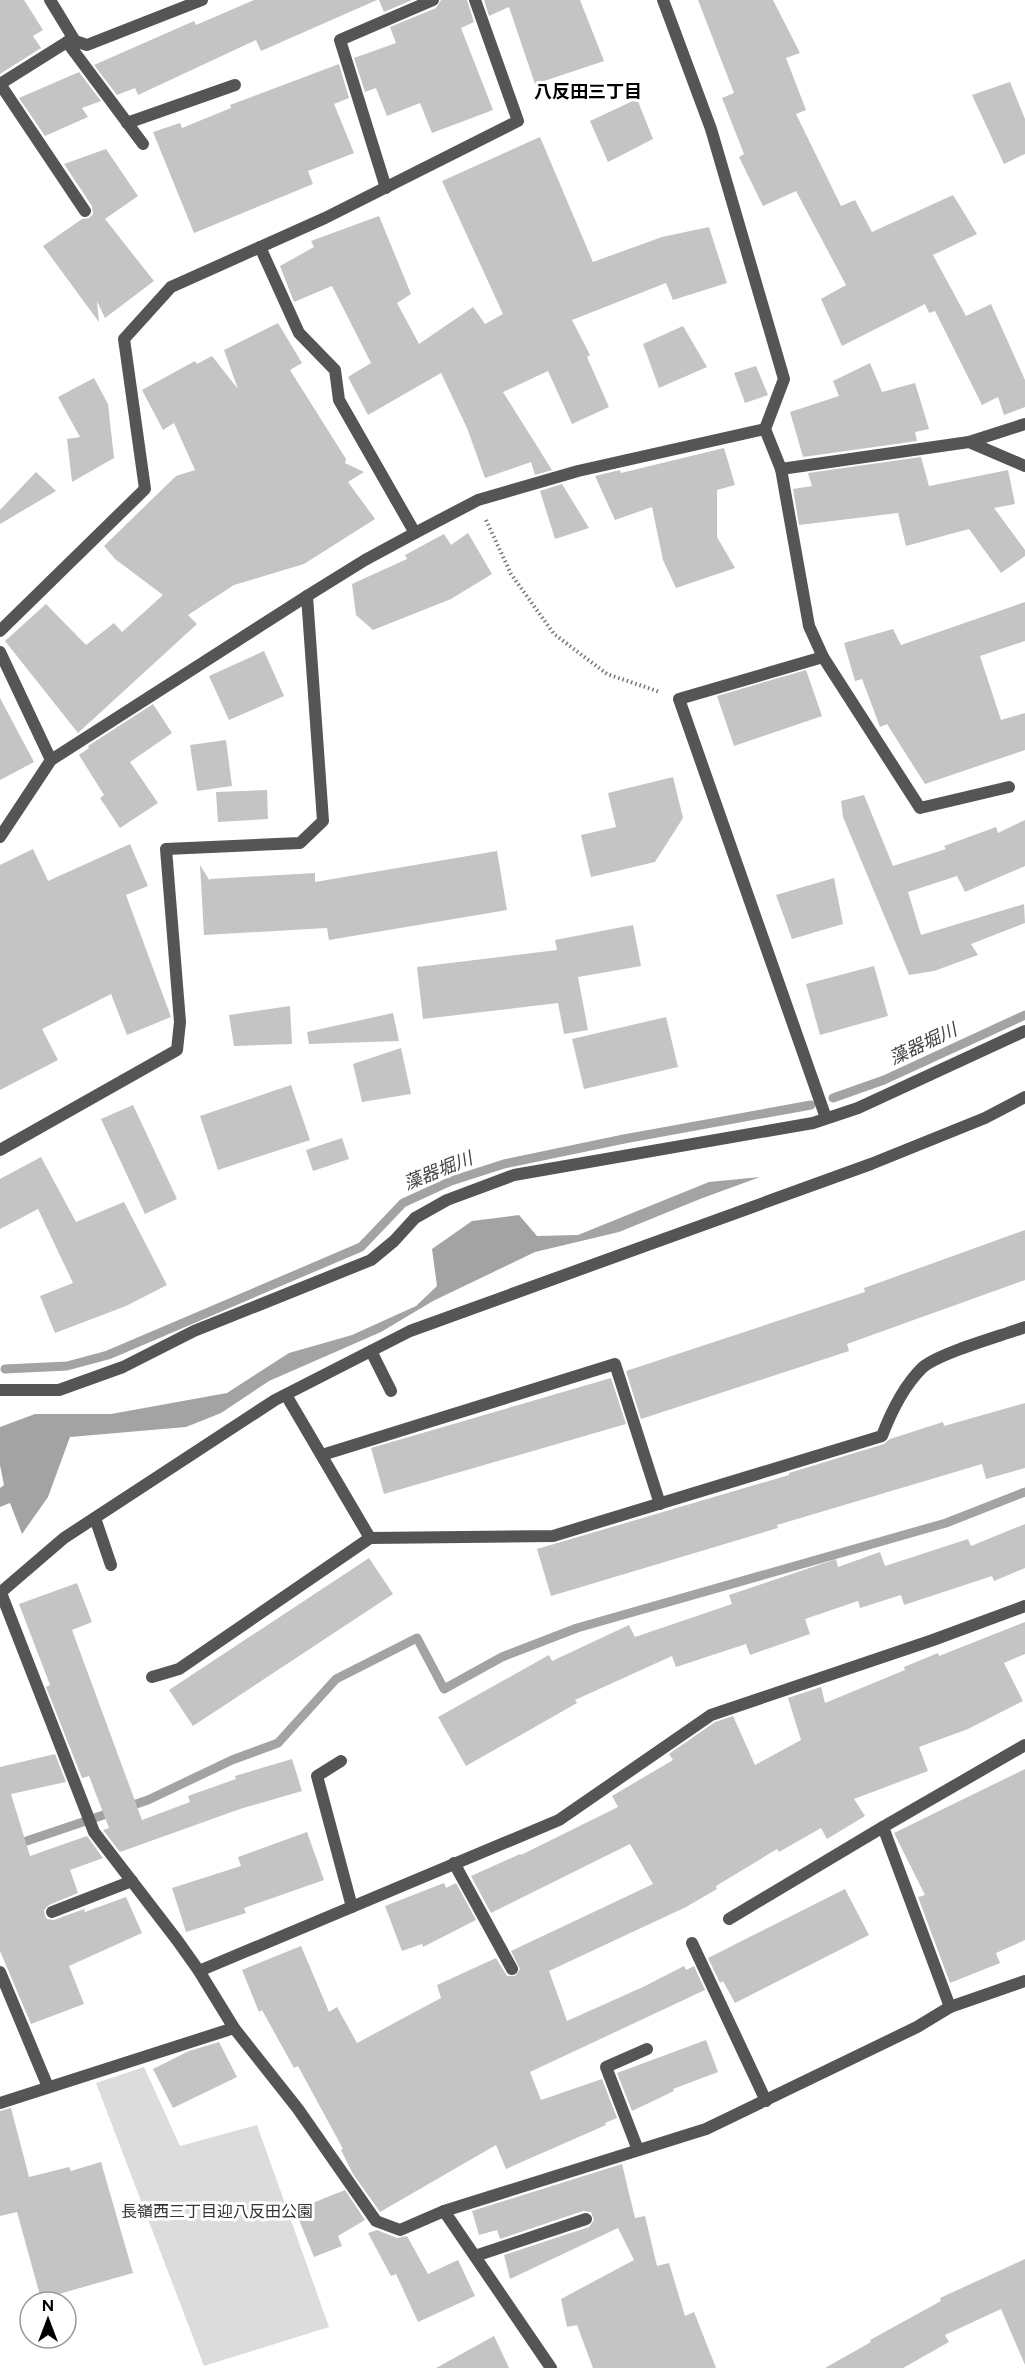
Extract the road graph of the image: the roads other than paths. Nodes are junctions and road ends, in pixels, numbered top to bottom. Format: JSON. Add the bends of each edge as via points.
{"nodes":[{"id":1,"x":50,"y":0,"type":"edge"},
{"id":2,"x":202,"y":0,"type":"edge"},
{"id":3,"x":433,"y":0,"type":"edge"},
{"id":4,"x":475,"y":0,"type":"edge"},
{"id":5,"x":663,"y":0,"type":"edge"},
{"id":6,"x":71,"y":42,"type":"junction"},
{"id":7,"x":0,"y":84,"type":"edge"},
{"id":8,"x":235,"y":85,"type":"dead end"},
{"id":9,"x":127,"y":123,"type":"junction"},
{"id":10,"x":143,"y":144,"type":"dead end"},
{"id":11,"x":386,"y":188,"type":"junction"},
{"id":12,"x":85,"y":211,"type":"dead end"},
{"id":13,"x":260,"y":247,"type":"junction"},
{"id":14,"x":1025,"y":424,"type":"edge"},
{"id":15,"x":765,"y":429,"type":"junction"},
{"id":16,"x":969,"y":442,"type":"junction"},
{"id":17,"x":1025,"y":466,"type":"edge"},
{"id":18,"x":781,"y":469,"type":"junction"},
{"id":19,"x":415,"y":533,"type":"junction"},
{"id":20,"x":307,"y":596,"type":"junction"},
{"id":21,"x":0,"y":632,"type":"edge"},
{"id":22,"x":0,"y":652,"type":"edge"},
{"id":23,"x":823,"y":657,"type":"junction"},
{"id":24,"x":51,"y":760,"type":"junction"},
{"id":25,"x":1009,"y":787,"type":"dead end"},
{"id":26,"x":0,"y":837,"type":"edge"},
{"id":27,"x":1025,"y":1031,"type":"edge"},
{"id":28,"x":1025,"y":1097,"type":"edge"},
{"id":29,"x":826,"y":1118,"type":"junction"},
{"id":30,"x":0,"y":1150,"type":"edge"},
{"id":31,"x":1025,"y":1327,"type":"edge"},
{"id":32,"x":371,"y":1351,"type":"junction"},
{"id":33,"x":0,"y":1390,"type":"edge"},
{"id":34,"x":392,"y":1391,"type":"dead end"},
{"id":35,"x":286,"y":1395,"type":"junction"},
{"id":36,"x":322,"y":1455,"type":"junction"},
{"id":37,"x":660,"y":1504,"type":"junction"},
{"id":38,"x":95,"y":1518,"type":"junction"},
{"id":39,"x":370,"y":1538,"type":"junction"},
{"id":40,"x":111,"y":1565,"type":"dead end"},
{"id":41,"x":0,"y":1592,"type":"edge"},
{"id":42,"x":1025,"y":1606,"type":"edge"},
{"id":43,"x":152,"y":1677,"type":"dead end"},
{"id":44,"x":1025,"y":1745,"type":"edge"},
{"id":45,"x":341,"y":1761,"type":"dead end"},
{"id":46,"x":883,"y":1827,"type":"junction"},
{"id":47,"x":454,"y":1863,"type":"junction"},
{"id":48,"x":132,"y":1881,"type":"junction"},
{"id":49,"x":352,"y":1907,"type":"junction"},
{"id":50,"x":52,"y":1912,"type":"dead end"},
{"id":51,"x":729,"y":1919,"type":"dead end"},
{"id":52,"x":692,"y":1942,"type":"dead end"},
{"id":53,"x":512,"y":1969,"type":"dead end"},
{"id":54,"x":0,"y":1971,"type":"edge"},
{"id":55,"x":199,"y":1971,"type":"junction"},
{"id":56,"x":1025,"y":1981,"type":"edge"},
{"id":57,"x":950,"y":2007,"type":"junction"},
{"id":58,"x":234,"y":2028,"type":"junction"},
{"id":59,"x":647,"y":2049,"type":"dead end"},
{"id":60,"x":48,"y":2087,"type":"junction"},
{"id":61,"x":765,"y":2101,"type":"junction"},
{"id":62,"x":0,"y":2103,"type":"edge"},
{"id":63,"x":638,"y":2150,"type":"junction"},
{"id":64,"x":444,"y":2211,"type":"junction"},
{"id":65,"x":586,"y":2219,"type":"dead end"},
{"id":66,"x":475,"y":2256,"type":"junction"},
{"id":67,"x":551,"y":2368,"type":"edge"}],
"edges":[{"from":1,"to":6,"type":"street"},
{"from":2,"to":6,"type":"street","via":[[87,45]]},
{"from":3,"to":11,"type":"street","via":[[340,40]]},
{"from":4,"to":11,"type":"street","via":[[518,121]]},
{"from":5,"to":15,"type":"street","via":[[711,129],[784,379]]},
{"from":6,"to":7,"type":"street"},
{"from":6,"to":9,"type":"street"},
{"from":7,"to":12,"type":"street"},
{"from":8,"to":9,"type":"street"},
{"from":9,"to":10,"type":"street"},
{"from":11,"to":13,"type":"street"},
{"from":13,"to":19,"type":"street","via":[[299,333],[335,370],[339,400]]},
{"from":13,"to":21,"type":"street","via":[[171,287],[124,339],[145,489]]},
{"from":14,"to":16,"type":"street"},
{"from":15,"to":18,"type":"street"},
{"from":15,"to":19,"type":"street","via":[[578,471],[477,500]]},
{"from":16,"to":17,"type":"street"},
{"from":16,"to":18,"type":"street"},
{"from":18,"to":23,"type":"street","via":[[809,626]]},
{"from":19,"to":20,"type":"street"},
{"from":20,"to":24,"type":"street"},
{"from":20,"to":30,"type":"street","via":[[323,821],[300,843],[166,849],[180,1022],[177,1050]]},
{"from":22,"to":24,"type":"street"},
{"from":23,"to":25,"type":"street","via":[[920,808]]},
{"from":23,"to":29,"type":"street","via":[[679,699]]},
{"from":24,"to":26,"type":"street"},
{"from":27,"to":29,"type":"street","via":[[869,1103]]},
{"from":28,"to":32,"type":"street","via":[[986,1118],[871,1164],[410,1331]]},
{"from":29,"to":33,"type":"street","via":[[514,1175],[447,1200],[415,1218],[371,1260],[194,1331],[123,1367],[59,1390]]},
{"from":31,"to":37,"type":"street","via":[[935,1359],[922,1368],[897,1401],[882,1436]]},
{"from":32,"to":34,"type":"street"},
{"from":32,"to":35,"type":"street"},
{"from":35,"to":36,"type":"street"},
{"from":35,"to":38,"type":"street"},
{"from":36,"to":37,"type":"street","via":[[615,1364]]},
{"from":36,"to":39,"type":"street"},
{"from":37,"to":39,"type":"street","via":[[553,1536]]},
{"from":38,"to":40,"type":"street"},
{"from":38,"to":41,"type":"street","via":[[64,1538]]},
{"from":39,"to":43,"type":"street","via":[[179,1669]]},
{"from":41,"to":48,"type":"street","via":[[94,1832]]},
{"from":42,"to":47,"type":"street","via":[[711,1715],[559,1820]]},
{"from":44,"to":46,"type":"street"},
{"from":45,"to":49,"type":"street","via":[[317,1776]]},
{"from":46,"to":51,"type":"street"},
{"from":46,"to":57,"type":"street"},
{"from":47,"to":49,"type":"street"},
{"from":47,"to":53,"type":"street"},
{"from":48,"to":50,"type":"street"},
{"from":48,"to":55,"type":"street"},
{"from":49,"to":55,"type":"street"},
{"from":52,"to":61,"type":"street"},
{"from":54,"to":60,"type":"street"},
{"from":55,"to":58,"type":"street"},
{"from":56,"to":57,"type":"street"},
{"from":57,"to":61,"type":"street"},
{"from":58,"to":60,"type":"street"},
{"from":58,"to":64,"type":"street","via":[[298,2109],[376,2221],[400,2230]]},
{"from":59,"to":63,"type":"street","via":[[606,2067]]},
{"from":60,"to":62,"type":"street"},
{"from":61,"to":63,"type":"street","via":[[706,2130]]},
{"from":63,"to":64,"type":"street"},
{"from":64,"to":66,"type":"street"},
{"from":65,"to":66,"type":"street"},
{"from":66,"to":67,"type":"street"}]}
